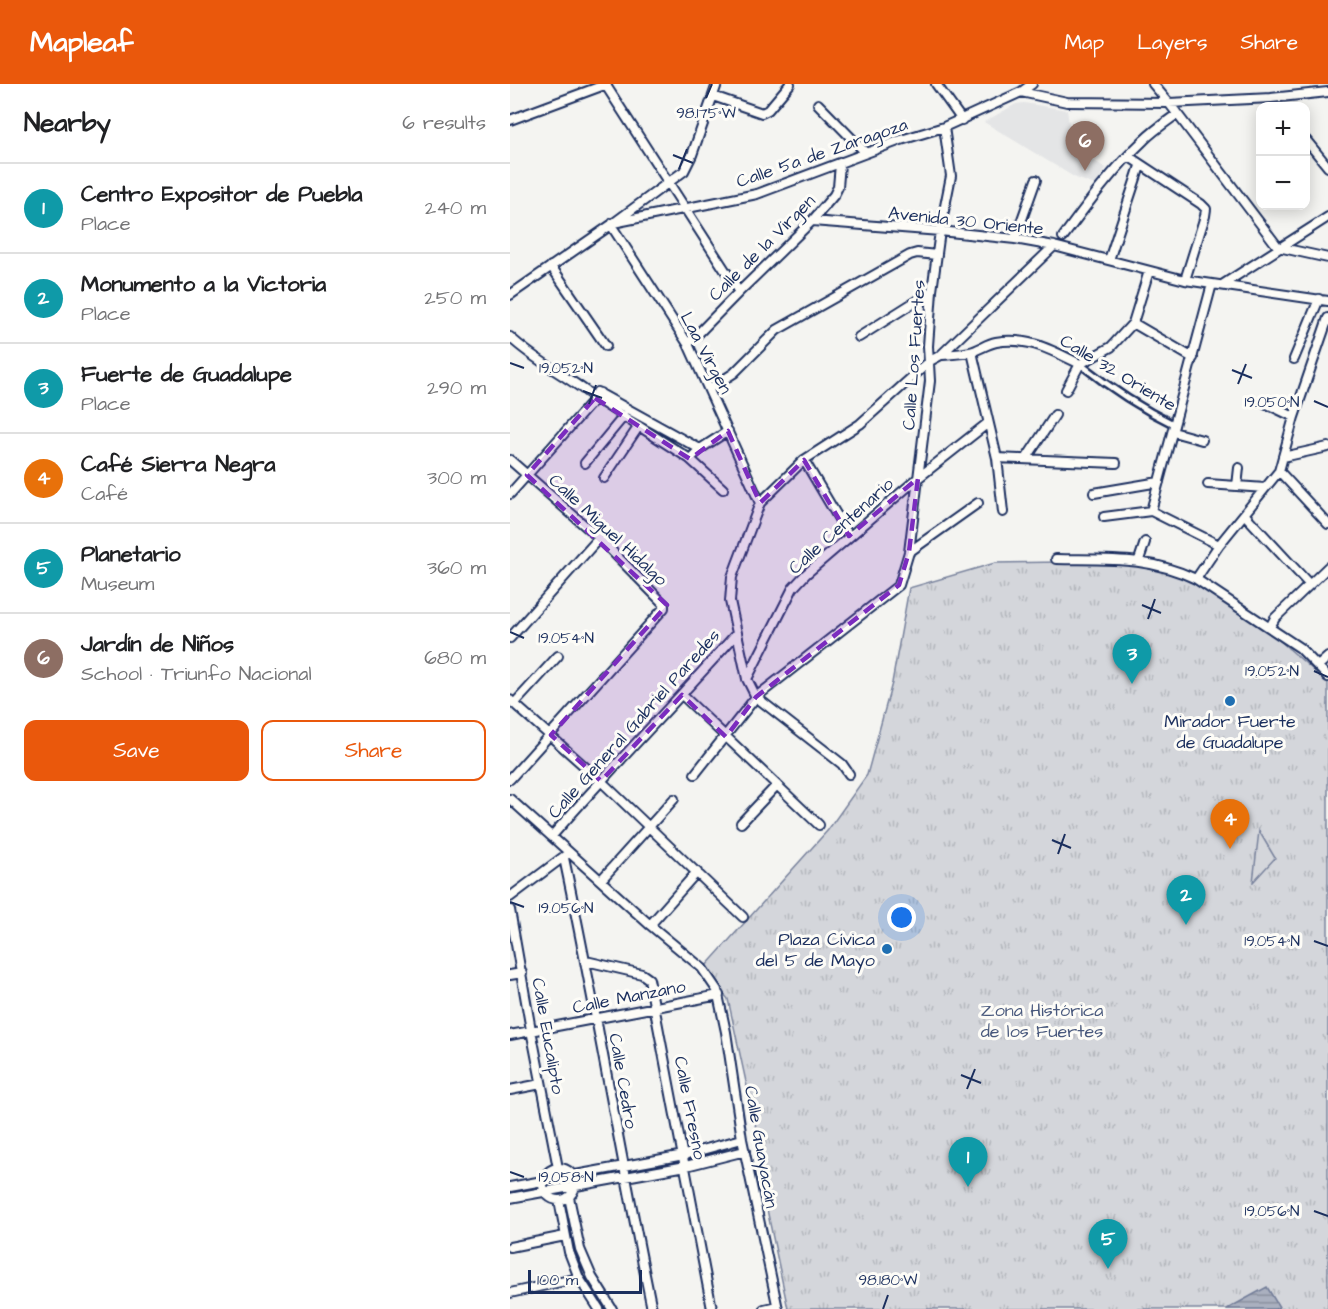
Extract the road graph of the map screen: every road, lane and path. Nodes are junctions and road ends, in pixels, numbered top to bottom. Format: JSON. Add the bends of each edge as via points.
{"nodes":[{"id":1,"x":606,"y":84,"type":"edge"},
{"id":2,"x":717,"y":84,"type":"edge"},
{"id":3,"x":790,"y":84,"type":"edge"},
{"id":4,"x":936,"y":84,"type":"edge"},
{"id":5,"x":1032,"y":84,"type":"edge"},
{"id":6,"x":1152,"y":84,"type":"edge"},
{"id":7,"x":1021,"y":92,"type":"junction"},
{"id":8,"x":1328,"y":92,"type":"edge"},
{"id":9,"x":713,"y":96,"type":"junction"},
{"id":10,"x":1271,"y":98,"type":"junction"},
{"id":11,"x":1274,"y":102,"type":"edge"},
{"id":12,"x":1169,"y":103,"type":"junction"},
{"id":13,"x":818,"y":104,"type":"dead end"},
{"id":14,"x":1177,"y":114,"type":"junction"},
{"id":15,"x":510,"y":120,"type":"edge"},
{"id":16,"x":962,"y":120,"type":"junction"},
{"id":17,"x":944,"y":127,"type":"junction"},
{"id":18,"x":1310,"y":146,"type":"edge"},
{"id":19,"x":866,"y":153,"type":"junction"},
{"id":20,"x":1128,"y":156,"type":"junction"},
{"id":21,"x":840,"y":164,"type":"junction"},
{"id":22,"x":1140,"y":166,"type":"junction"},
{"id":23,"x":1328,"y":167,"type":"edge"},
{"id":24,"x":1036,"y":180,"type":"dead end"},
{"id":25,"x":669,"y":183,"type":"junction"},
{"id":26,"x":685,"y":207,"type":"junction"},
{"id":27,"x":1328,"y":217,"type":"edge"},
{"id":28,"x":812,"y":221,"type":"junction"},
{"id":29,"x":612,"y":224,"type":"junction"},
{"id":30,"x":940,"y":231,"type":"junction"},
{"id":31,"x":1063,"y":237,"type":"dead end"},
{"id":32,"x":1015,"y":239,"type":"junction"},
{"id":33,"x":1054,"y":246,"type":"junction"},
{"id":34,"x":1278,"y":247,"type":"junction"},
{"id":35,"x":936,"y":255,"type":"junction"},
{"id":36,"x":1328,"y":258,"type":"edge"},
{"id":37,"x":1109,"y":260,"type":"junction"},
{"id":38,"x":551,"y":267,"type":"junction"},
{"id":39,"x":1149,"y":271,"type":"junction"},
{"id":40,"x":1185,"y":280,"type":"junction"},
{"id":41,"x":1212,"y":284,"type":"junction"},
{"id":42,"x":1222,"y":285,"type":"junction"},
{"id":43,"x":739,"y":291,"type":"junction"},
{"id":44,"x":932,"y":291,"type":"junction"},
{"id":45,"x":510,"y":295,"type":"edge"},
{"id":46,"x":1324,"y":300,"type":"edge"},
{"id":47,"x":1328,"y":318,"type":"edge"},
{"id":48,"x":1134,"y":323,"type":"junction"},
{"id":49,"x":510,"y":337,"type":"edge"},
{"id":50,"x":859,"y":337,"type":"dead end"},
{"id":51,"x":688,"y":344,"type":"junction"},
{"id":52,"x":606,"y":346,"type":"dead end"},
{"id":53,"x":972,"y":352,"type":"junction"},
{"id":54,"x":941,"y":355,"type":"junction"},
{"id":55,"x":1193,"y":358,"type":"junction"},
{"id":56,"x":1294,"y":359,"type":"dead end"},
{"id":57,"x":930,"y":361,"type":"junction"},
{"id":58,"x":1080,"y":364,"type":"junction"},
{"id":59,"x":709,"y":389,"type":"junction"},
{"id":60,"x":1066,"y":390,"type":"dead end"},
{"id":61,"x":597,"y":396,"type":"junction"},
{"id":62,"x":1264,"y":403,"type":"dead end"},
{"id":63,"x":1055,"y":415,"type":"dead end"},
{"id":64,"x":624,"y":416,"type":"junction"},
{"id":65,"x":1294,"y":417,"type":"junction"},
{"id":66,"x":988,"y":423,"type":"junction"},
{"id":67,"x":639,"y":426,"type":"junction"},
{"id":68,"x":662,"y":428,"type":"junction"},
{"id":69,"x":1174,"y":428,"type":"junction"},
{"id":70,"x":728,"y":431,"type":"junction"},
{"id":71,"x":655,"y":436,"type":"junction"},
{"id":72,"x":1202,"y":440,"type":"dead end"},
{"id":73,"x":1328,"y":447,"type":"edge"},
{"id":74,"x":700,"y":449,"type":"junction"},
{"id":75,"x":1283,"y":457,"type":"junction"},
{"id":76,"x":997,"y":458,"type":"junction"},
{"id":77,"x":690,"y":459,"type":"junction"},
{"id":78,"x":1026,"y":459,"type":"junction"},
{"id":79,"x":510,"y":460,"type":"edge"},
{"id":80,"x":804,"y":460,"type":"junction"},
{"id":81,"x":585,"y":463,"type":"dead end"},
{"id":82,"x":1116,"y":463,"type":"dead end"},
{"id":83,"x":1239,"y":468,"type":"dead end"},
{"id":84,"x":1279,"y":471,"type":"junction"},
{"id":85,"x":527,"y":476,"type":"junction"},
{"id":86,"x":918,"y":477,"type":"junction"},
{"id":87,"x":604,"y":478,"type":"dead end"},
{"id":88,"x":1159,"y":482,"type":"junction"},
{"id":89,"x":1208,"y":484,"type":"dead end"},
{"id":90,"x":1237,"y":486,"type":"junction"},
{"id":91,"x":1264,"y":488,"type":"junction"},
{"id":92,"x":723,"y":489,"type":"dead end"},
{"id":93,"x":1094,"y":493,"type":"dead end"},
{"id":94,"x":510,"y":494,"type":"edge"},
{"id":95,"x":978,"y":502,"type":"dead end"},
{"id":96,"x":760,"y":503,"type":"junction"},
{"id":97,"x":1151,"y":511,"type":"junction"},
{"id":98,"x":1003,"y":512,"type":"dead end"},
{"id":99,"x":1245,"y":515,"type":"junction"},
{"id":100,"x":1104,"y":517,"type":"dead end"},
{"id":101,"x":1328,"y":524,"type":"edge"},
{"id":102,"x":849,"y":536,"type":"junction"},
{"id":103,"x":599,"y":538,"type":"junction"},
{"id":104,"x":1145,"y":542,"type":"dead end"},
{"id":105,"x":1219,"y":545,"type":"junction"},
{"id":106,"x":909,"y":552,"type":"junction"},
{"id":107,"x":1056,"y":559,"type":"dead end"},
{"id":108,"x":1139,"y":560,"type":"junction"},
{"id":109,"x":1328,"y":567,"type":"edge"},
{"id":110,"x":1196,"y":579,"type":"junction"},
{"id":111,"x":1309,"y":584,"type":"junction"},
{"id":112,"x":1270,"y":627,"type":"junction"},
{"id":113,"x":737,"y":633,"type":"junction"},
{"id":114,"x":510,"y":638,"type":"edge"},
{"id":115,"x":558,"y":656,"type":"dead end"},
{"id":116,"x":1328,"y":657,"type":"edge"},
{"id":117,"x":1318,"y":666,"type":"junction"},
{"id":118,"x":1328,"y":677,"type":"edge"},
{"id":119,"x":747,"y":679,"type":"junction"},
{"id":120,"x":682,"y":695,"type":"junction"},
{"id":121,"x":756,"y":697,"type":"junction"},
{"id":122,"x":512,"y":702,"type":"edge"},
{"id":123,"x":551,"y":735,"type":"junction"},
{"id":124,"x":726,"y":737,"type":"junction"},
{"id":125,"x":695,"y":774,"type":"dead end"},
{"id":126,"x":849,"y":774,"type":"dead end"},
{"id":127,"x":510,"y":779,"type":"edge"},
{"id":128,"x":600,"y":780,"type":"junction"},
{"id":129,"x":777,"y":785,"type":"junction"},
{"id":130,"x":510,"y":799,"type":"edge"},
{"id":131,"x":674,"y":800,"type":"dead end"},
{"id":132,"x":741,"y":823,"type":"dead end"},
{"id":133,"x":819,"y":825,"type":"dead end"},
{"id":134,"x":648,"y":827,"type":"junction"},
{"id":135,"x":552,"y":836,"type":"junction"},
{"id":136,"x":566,"y":855,"type":"junction"},
{"id":137,"x":697,"y":872,"type":"junction"},
{"id":138,"x":601,"y":880,"type":"junction"},
{"id":139,"x":510,"y":896,"type":"edge"},
{"id":140,"x":510,"y":908,"type":"edge"},
{"id":141,"x":743,"y":916,"type":"dead end"},
{"id":142,"x":650,"y":925,"type":"junction"},
{"id":143,"x":586,"y":961,"type":"junction"},
{"id":144,"x":522,"y":973,"type":"junction"},
{"id":145,"x":510,"y":975,"type":"edge"},
{"id":146,"x":718,"y":992,"type":"junction"},
{"id":147,"x":655,"y":1008,"type":"junction"},
{"id":148,"x":597,"y":1019,"type":"junction"},
{"id":149,"x":531,"y":1030,"type":"junction"},
{"id":150,"x":510,"y":1035,"type":"edge"},
{"id":151,"x":541,"y":1084,"type":"junction"},
{"id":152,"x":510,"y":1090,"type":"edge"},
{"id":153,"x":742,"y":1139,"type":"junction"},
{"id":154,"x":745,"y":1151,"type":"junction"},
{"id":155,"x":684,"y":1155,"type":"junction"},
{"id":156,"x":623,"y":1165,"type":"junction"},
{"id":157,"x":686,"y":1166,"type":"junction"},
{"id":158,"x":558,"y":1168,"type":"junction"},
{"id":159,"x":573,"y":1175,"type":"junction"},
{"id":160,"x":624,"y":1177,"type":"junction"},
{"id":161,"x":543,"y":1181,"type":"junction"},
{"id":162,"x":575,"y":1186,"type":"junction"},
{"id":163,"x":510,"y":1187,"type":"edge"},
{"id":164,"x":546,"y":1192,"type":"junction"},
{"id":165,"x":569,"y":1197,"type":"junction"},
{"id":166,"x":510,"y":1198,"type":"edge"},
{"id":167,"x":559,"y":1200,"type":"junction"},
{"id":168,"x":565,"y":1236,"type":"junction"},
{"id":169,"x":510,"y":1247,"type":"edge"},
{"id":170,"x":580,"y":1249,"type":"junction"},
{"id":171,"x":569,"y":1252,"type":"junction"},
{"id":172,"x":579,"y":1278,"type":"junction"},
{"id":173,"x":510,"y":1293,"type":"edge"},
{"id":174,"x":777,"y":1308,"type":"edge"},
{"id":175,"x":598,"y":1309,"type":"edge"},
{"id":176,"x":612,"y":1309,"type":"edge"},
{"id":177,"x":652,"y":1309,"type":"edge"},
{"id":178,"x":712,"y":1309,"type":"edge"},
{"id":179,"x":764,"y":1309,"type":"edge"}],
"edges":[{"from":1,"to":15,"type":"street"},
{"from":1,"to":25,"type":"street"},
{"from":2,"to":9,"type":"street"},
{"from":3,"to":9,"type":"street","via":[[762,113]]},
{"from":4,"to":16,"type":"street"},
{"from":5,"to":7,"type":"street","name":"Calle 5a de Zaragoza"},
{"from":6,"to":12,"type":"street"},
{"from":7,"to":12,"type":"street","via":[[1067,102]]},
{"from":7,"to":16,"type":"street","name":"Calle 5a de Zaragoza"},
{"from":8,"to":10,"type":"street"},
{"from":9,"to":25,"type":"street","via":[[688,164]]},
{"from":10,"to":11,"type":"street"},
{"from":10,"to":12,"type":"street"},
{"from":12,"to":14,"type":"street"},
{"from":13,"to":19,"type":"street"},
{"from":14,"to":20,"type":"street"},
{"from":14,"to":34,"type":"street"},
{"from":16,"to":17,"type":"street","name":"Calle 5a de Zaragoza"},
{"from":17,"to":19,"type":"street","name":"Calle 5a de Zaragoza"},
{"from":17,"to":30,"type":"street","name":"Calle Los Fuertes","via":[[951,176]]},
{"from":18,"to":23,"type":"street"},
{"from":19,"to":21,"type":"street","name":"Calle 5a de Zaragoza"},
{"from":20,"to":22,"type":"street"},
{"from":20,"to":31,"type":"street","via":[[1100,186]]},
{"from":21,"to":26,"type":"street","name":"Calle 5a de Zaragoza","via":[[745,198]]},
{"from":21,"to":28,"type":"street","name":"Calle de la Virgen","via":[[838,187]]},
{"from":22,"to":37,"type":"street"},
{"from":22,"to":40,"type":"street","via":[[1206,209]]},
{"from":24,"to":32,"type":"street"},
{"from":25,"to":26,"type":"street"},
{"from":25,"to":29,"type":"street"},
{"from":26,"to":29,"type":"street","name":"Calle 5a de Zaragoza"},
{"from":26,"to":43,"type":"street"},
{"from":27,"to":34,"type":"street"},
{"from":28,"to":30,"type":"street","name":"Avenida 30 Oriente"},
{"from":28,"to":43,"type":"street","name":"Calle de la Virgen"},
{"from":29,"to":38,"type":"street","name":"Calle 5a de Zaragoza"},
{"from":29,"to":51,"type":"street","name":"Laa Virgen"},
{"from":30,"to":32,"type":"street","name":"Avenida 30 Oriente"},
{"from":30,"to":35,"type":"street","name":"Calle Los Fuertes"},
{"from":32,"to":33,"type":"street","name":"Avenida 30 Oriente"},
{"from":33,"to":37,"type":"street","name":"Avenida 30 Oriente"},
{"from":33,"to":54,"type":"street"},
{"from":34,"to":36,"type":"street"},
{"from":34,"to":42,"type":"street"},
{"from":35,"to":44,"type":"street","name":"Calle Los Fuertes"},
{"from":35,"to":59,"type":"street","via":[[910,255],[777,330],[734,373]]},
{"from":37,"to":39,"type":"street","name":"Avenida 30 Oriente"},
{"from":38,"to":45,"type":"street","name":"Calle 5a de Zaragoza"},
{"from":38,"to":52,"type":"street"},
{"from":39,"to":40,"type":"street","name":"Avenida 30 Oriente"},
{"from":39,"to":48,"type":"street"},
{"from":40,"to":41,"type":"street","name":"Avenida 30 Oriente"},
{"from":41,"to":42,"type":"street","name":"Avenida 30 Oriente"},
{"from":41,"to":55,"type":"street"},
{"from":42,"to":46,"type":"street","name":"Avenida 30 Oriente"},
{"from":43,"to":51,"type":"street","name":"Calle de la Virgen"},
{"from":44,"to":50,"type":"street"},
{"from":44,"to":57,"type":"street","name":"Calle Los Fuertes"},
{"from":46,"to":56,"type":"street"},
{"from":47,"to":65,"type":"street"},
{"from":48,"to":55,"type":"street"},
{"from":48,"to":58,"type":"street","via":[[1111,347]]},
{"from":49,"to":61,"type":"street","via":[[538,361]]},
{"from":51,"to":59,"type":"street","name":"Laa Virgen"},
{"from":53,"to":54,"type":"street","name":"Calle 32 Oriente"},
{"from":53,"to":58,"type":"street","name":"Calle 32 Oriente","via":[[996,342],[1030,342]]},
{"from":53,"to":66,"type":"street"},
{"from":54,"to":57,"type":"street"},
{"from":55,"to":69,"type":"street"},
{"from":57,"to":80,"type":"street","via":[[860,424]]},
{"from":57,"to":86,"type":"street","name":"Calle Los Fuertes"},
{"from":58,"to":60,"type":"street"},
{"from":58,"to":69,"type":"street","name":"Calle 32 Oriente","via":[[1111,389]]},
{"from":59,"to":70,"type":"street","name":"Laa Virgen"},
{"from":61,"to":64,"type":"street"},
{"from":61,"to":68,"type":"street"},
{"from":61,"to":85,"type":"street"},
{"from":62,"to":65,"type":"street"},
{"from":63,"to":78,"type":"street"},
{"from":64,"to":67,"type":"street"},
{"from":64,"to":81,"type":"street"},
{"from":65,"to":75,"type":"street"},
{"from":66,"to":76,"type":"street"},
{"from":66,"to":86,"type":"street","name":"Calle Centenario"},
{"from":67,"to":71,"type":"street"},
{"from":67,"to":87,"type":"street"},
{"from":68,"to":71,"type":"street"},
{"from":68,"to":74,"type":"street"},
{"from":69,"to":72,"type":"street"},
{"from":69,"to":88,"type":"street"},
{"from":70,"to":74,"type":"street"},
{"from":70,"to":96,"type":"street","name":"Laa Virgen"},
{"from":71,"to":77,"type":"street"},
{"from":73,"to":75,"type":"street"},
{"from":74,"to":77,"type":"street"},
{"from":75,"to":84,"type":"street"},
{"from":76,"to":78,"type":"street"},
{"from":76,"to":98,"type":"street"},
{"from":77,"to":92,"type":"street"},
{"from":78,"to":82,"type":"street"},
{"from":79,"to":85,"type":"street","name":"Calle Miguel Hidalgo"},
{"from":80,"to":96,"type":"street"},
{"from":80,"to":102,"type":"street"},
{"from":83,"to":90,"type":"street"},
{"from":84,"to":91,"type":"street"},
{"from":84,"to":101,"type":"street"},
{"from":85,"to":94,"type":"street"},
{"from":85,"to":103,"type":"street","name":"Calle Miguel Hidalgo"},
{"from":86,"to":102,"type":"street","name":"Calle Centenario"},
{"from":86,"to":106,"type":"street","name":"Calle Los Fuertes"},
{"from":88,"to":93,"type":"street"},
{"from":88,"to":97,"type":"street"},
{"from":89,"to":90,"type":"street"},
{"from":90,"to":91,"type":"street"},
{"from":91,"to":99,"type":"street"},
{"from":95,"to":106,"type":"street"},
{"from":96,"to":113,"type":"street","via":[[732,577],[730,600]]},
{"from":97,"to":100,"type":"street"},
{"from":97,"to":105,"type":"street"},
{"from":99,"to":105,"type":"street"},
{"from":99,"to":111,"type":"street"},
{"from":102,"to":119,"type":"street","name":"Calle Centenario","via":[[793,588]]},
{"from":103,"to":114,"type":"street"},
{"from":103,"to":123,"type":"street","name":"Calle Miguel Hidalgo","via":[[663,601],[664,608]]},
{"from":104,"to":108,"type":"street"},
{"from":105,"to":110,"type":"street"},
{"from":106,"to":121,"type":"street","name":"Calle Los Fuertes","via":[[898,585]]},
{"from":107,"to":108,"type":"street"},
{"from":108,"to":110,"type":"street"},
{"from":109,"to":111,"type":"street"},
{"from":110,"to":112,"type":"street"},
{"from":111,"to":112,"type":"street"},
{"from":112,"to":117,"type":"street"},
{"from":113,"to":119,"type":"street"},
{"from":113,"to":120,"type":"street","name":"Calle General Gabriel Paredes"},
{"from":115,"to":122,"type":"street"},
{"from":116,"to":117,"type":"street"},
{"from":117,"to":118,"type":"street"},
{"from":119,"to":121,"type":"street"},
{"from":120,"to":124,"type":"street"},
{"from":120,"to":128,"type":"street","name":"Calle General Gabriel Paredes"},
{"from":121,"to":124,"type":"street"},
{"from":121,"to":126,"type":"street","via":[[842,764]]},
{"from":122,"to":123,"type":"street"},
{"from":123,"to":127,"type":"street"},
{"from":123,"to":128,"type":"street"},
{"from":124,"to":125,"type":"street"},
{"from":124,"to":129,"type":"street"},
{"from":128,"to":134,"type":"street"},
{"from":128,"to":135,"type":"street","name":"Calle General Gabriel Paredes"},
{"from":129,"to":132,"type":"street"},
{"from":129,"to":133,"type":"street"},
{"from":130,"to":135,"type":"street"},
{"from":131,"to":134,"type":"street"},
{"from":134,"to":137,"type":"street"},
{"from":134,"to":138,"type":"street"},
{"from":135,"to":136,"type":"street"},
{"from":136,"to":138,"type":"street"},
{"from":136,"to":139,"type":"street"},
{"from":136,"to":143,"type":"street","name":"Calle Cedro"},
{"from":137,"to":141,"type":"street"},
{"from":137,"to":142,"type":"street"},
{"from":138,"to":142,"type":"street"},
{"from":139,"to":140,"type":"street","name":"Calle Eucalipto"},
{"from":140,"to":144,"type":"street","name":"Calle Eucalipto"},
{"from":142,"to":146,"type":"street","via":[[702,968]]},
{"from":143,"to":147,"type":"street","name":"Calle Fresno","via":[[647,976]]},
{"from":143,"to":148,"type":"street","name":"Calle Cedro"},
{"from":144,"to":145,"type":"street"},
{"from":144,"to":149,"type":"street","name":"Calle Eucalipto"},
{"from":146,"to":147,"type":"street","name":"Calle Manzano"},
{"from":146,"to":153,"type":"street","name":"Calle Guayacán"},
{"from":147,"to":148,"type":"street","name":"Calle Manzano"},
{"from":147,"to":155,"type":"street","name":"Calle Fresno"},
{"from":148,"to":149,"type":"street","name":"Calle Manzano"},
{"from":148,"to":156,"type":"street","name":"Calle Cedro"},
{"from":149,"to":150,"type":"street","name":"Calle Manzano"},
{"from":149,"to":151,"type":"street","name":"Calle Eucalipto"},
{"from":151,"to":152,"type":"street"},
{"from":151,"to":158,"type":"street","name":"Calle Eucalipto"},
{"from":153,"to":154,"type":"street","name":"Calle Guayacán"},
{"from":153,"to":155,"type":"street"},
{"from":154,"to":157,"type":"street"},
{"from":154,"to":174,"type":"street","name":"Calle Guayacán"},
{"from":155,"to":156,"type":"street"},
{"from":155,"to":157,"type":"street","name":"Calle Fresno"},
{"from":156,"to":159,"type":"street"},
{"from":156,"to":160,"type":"street","name":"Calle Cedro"},
{"from":157,"to":160,"type":"street"},
{"from":157,"to":178,"type":"street","name":"Calle Fresno"},
{"from":158,"to":159,"type":"street"},
{"from":158,"to":161,"type":"street"},
{"from":159,"to":161,"type":"street"},
{"from":159,"to":162,"type":"street"},
{"from":160,"to":162,"type":"street"},
{"from":160,"to":177,"type":"street","name":"Calle Cedro"},
{"from":161,"to":163,"type":"street"},
{"from":161,"to":164,"type":"street"},
{"from":162,"to":164,"type":"street"},
{"from":162,"to":165,"type":"street"},
{"from":164,"to":166,"type":"street"},
{"from":164,"to":167,"type":"street"},
{"from":165,"to":167,"type":"street"},
{"from":165,"to":170,"type":"street"},
{"from":167,"to":168,"type":"street"},
{"from":168,"to":169,"type":"street"},
{"from":168,"to":171,"type":"street"},
{"from":170,"to":171,"type":"street"},
{"from":170,"to":176,"type":"street"},
{"from":171,"to":172,"type":"street"},
{"from":172,"to":173,"type":"street"},
{"from":172,"to":175,"type":"street"},
{"from":174,"to":179,"type":"street"}]}
